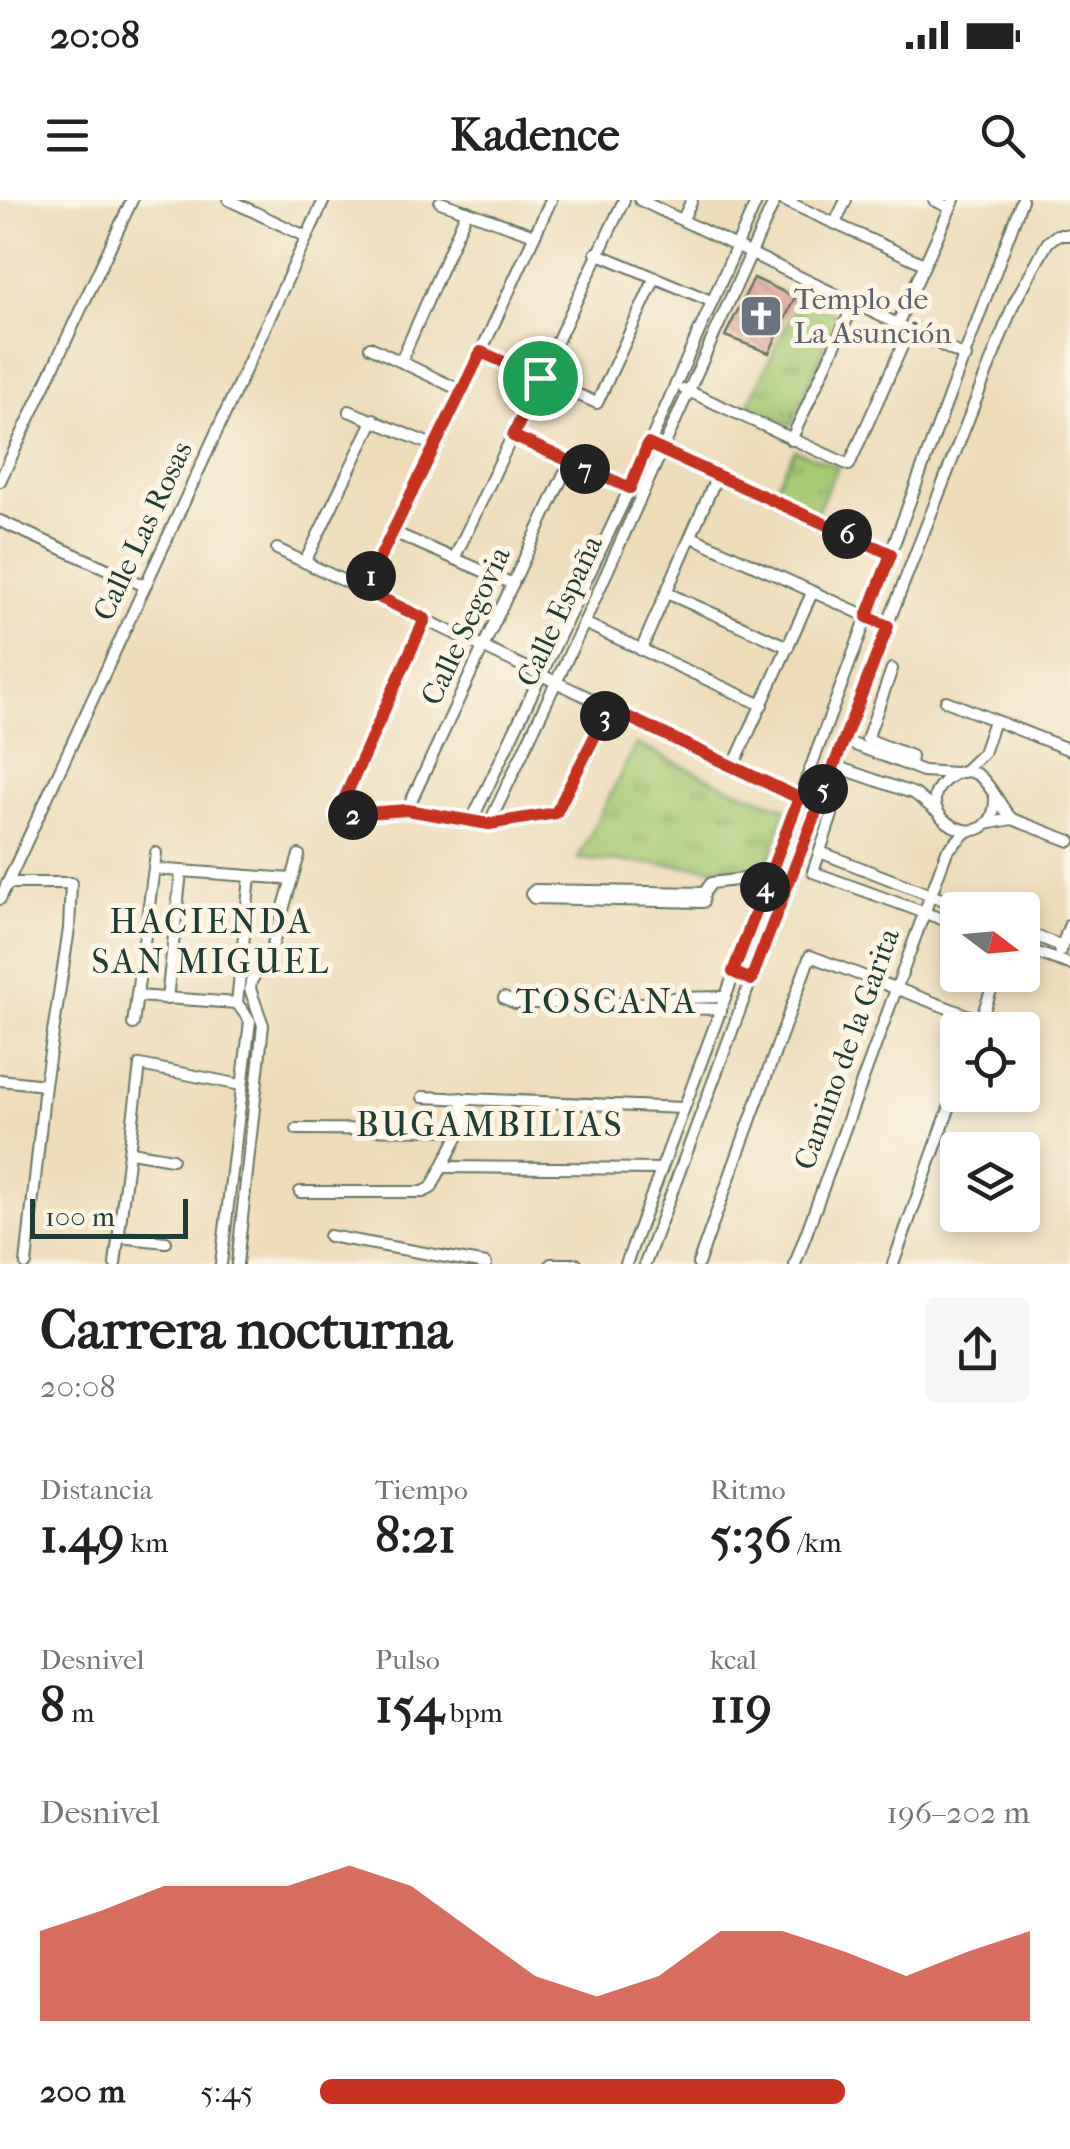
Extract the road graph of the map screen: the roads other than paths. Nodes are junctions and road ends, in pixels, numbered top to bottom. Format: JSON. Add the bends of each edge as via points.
{"nodes":[{"id":1,"x":132,"y":200,"type":"edge"},
{"id":2,"x":229,"y":200,"type":"edge"},
{"id":3,"x":324,"y":200,"type":"edge"},
{"id":4,"x":551,"y":200,"type":"edge"},
{"id":5,"x":624,"y":200,"type":"edge"},
{"id":6,"x":640,"y":200,"type":"edge"},
{"id":7,"x":692,"y":200,"type":"edge"},
{"id":8,"x":757,"y":200,"type":"edge"},
{"id":9,"x":776,"y":200,"type":"edge"},
{"id":10,"x":783,"y":200,"type":"edge"},
{"id":11,"x":846,"y":200,"type":"edge"},
{"id":12,"x":934,"y":200,"type":"edge"},
{"id":13,"x":1022,"y":200,"type":"edge"},
{"id":14,"x":440,"y":202,"type":"edge"},
{"id":15,"x":952,"y":204,"type":"edge"},
{"id":16,"x":467,"y":211,"type":"junction"},
{"id":17,"x":683,"y":218,"type":"junction"},
{"id":18,"x":835,"y":224,"type":"junction"},
{"id":19,"x":534,"y":235,"type":"junction"},
{"id":20,"x":1070,"y":236,"type":"edge"},
{"id":21,"x":307,"y":238,"type":"junction"},
{"id":22,"x":736,"y":246,"type":"junction"},
{"id":23,"x":596,"y":253,"type":"junction"},
{"id":24,"x":751,"y":256,"type":"junction"},
{"id":25,"x":924,"y":264,"type":"junction"},
{"id":26,"x":655,"y":278,"type":"junction"},
{"id":27,"x":711,"y":301,"type":"junction"},
{"id":28,"x":854,"y":304,"type":"junction"},
{"id":29,"x":896,"y":325,"type":"junction"},
{"id":30,"x":909,"y":331,"type":"junction"},
{"id":31,"x":370,"y":346,"type":"dead end"},
{"id":32,"x":481,"y":352,"type":"junction"},
{"id":33,"x":966,"y":357,"type":"junction"},
{"id":34,"x":401,"y":361,"type":"junction"},
{"id":35,"x":540,"y":378,"type":"junction"},
{"id":36,"x":674,"y":384,"type":"junction"},
{"id":37,"x":688,"y":390,"type":"junction"},
{"id":38,"x":462,"y":392,"type":"junction"},
{"id":39,"x":348,"y":411,"type":"dead end"},
{"id":40,"x":374,"y":419,"type":"junction"},
{"id":41,"x":513,"y":436,"type":"junction"},
{"id":42,"x":791,"y":440,"type":"junction"},
{"id":43,"x":648,"y":444,"type":"junction"},
{"id":44,"x":437,"y":447,"type":"junction"},
{"id":45,"x":662,"y":450,"type":"junction"},
{"id":46,"x":569,"y":463,"type":"junction"},
{"id":47,"x":717,"y":476,"type":"junction"},
{"id":48,"x":0,"y":481,"type":"edge"},
{"id":49,"x":630,"y":488,"type":"junction"},
{"id":50,"x":0,"y":522,"type":"edge"},
{"id":51,"x":393,"y":532,"type":"junction"},
{"id":52,"x":692,"y":537,"type":"junction"},
{"id":53,"x":278,"y":548,"type":"dead end"},
{"id":54,"x":891,"y":554,"type":"junction"},
{"id":55,"x":454,"y":559,"type":"junction"},
{"id":56,"x":305,"y":562,"type":"junction"},
{"id":57,"x":513,"y":584,"type":"junction"},
{"id":58,"x":145,"y":586,"type":"junction"},
{"id":59,"x":364,"y":590,"type":"junction"},
{"id":60,"x":667,"y":593,"type":"junction"},
{"id":61,"x":812,"y":593,"type":"junction"},
{"id":62,"x":867,"y":617,"type":"junction"},
{"id":63,"x":425,"y":619,"type":"junction"},
{"id":64,"x":584,"y":623,"type":"junction"},
{"id":65,"x":888,"y":626,"type":"junction"},
{"id":66,"x":484,"y":646,"type":"junction"},
{"id":67,"x":788,"y":647,"type":"junction"},
{"id":68,"x":641,"y":650,"type":"junction"},
{"id":69,"x":892,"y":670,"type":"dead end"},
{"id":70,"x":539,"y":676,"type":"junction"},
{"id":71,"x":554,"y":682,"type":"junction"},
{"id":72,"x":946,"y":701,"type":"dead end"},
{"id":73,"x":762,"y":705,"type":"junction"},
{"id":74,"x":609,"y":708,"type":"junction"},
{"id":75,"x":994,"y":720,"type":"junction"},
{"id":76,"x":842,"y":740,"type":"junction"},
{"id":77,"x":860,"y":747,"type":"junction"},
{"id":78,"x":1070,"y":750,"type":"edge"},
{"id":79,"x":983,"y":753,"type":"junction"},
{"id":80,"x":832,"y":765,"type":"junction"},
{"id":81,"x":910,"y":766,"type":"junction"},
{"id":82,"x":732,"y":767,"type":"junction"},
{"id":83,"x":851,"y":772,"type":"junction"},
{"id":84,"x":960,"y":772,"type":"junction"},
{"id":85,"x":987,"y":781,"type":"junction"},
{"id":86,"x":995,"y":796,"type":"junction"},
{"id":87,"x":799,"y":798,"type":"junction"},
{"id":88,"x":816,"y":806,"type":"junction"},
{"id":89,"x":407,"y":810,"type":"junction"},
{"id":90,"x":832,"y":815,"type":"dead end"},
{"id":91,"x":941,"y":818,"type":"junction"},
{"id":92,"x":1012,"y":819,"type":"junction"},
{"id":93,"x":471,"y":822,"type":"junction"},
{"id":94,"x":489,"y":824,"type":"junction"},
{"id":95,"x":983,"y":826,"type":"junction"},
{"id":96,"x":967,"y":831,"type":"junction"},
{"id":97,"x":1070,"y":840,"type":"edge"},
{"id":98,"x":947,"y":850,"type":"junction"},
{"id":99,"x":820,"y":852,"type":"junction"},
{"id":100,"x":156,"y":853,"type":"dead end"},
{"id":101,"x":299,"y":855,"type":"dead end"},
{"id":102,"x":154,"y":869,"type":"junction"},
{"id":103,"x":182,"y":872,"type":"junction"},
{"id":104,"x":250,"y":876,"type":"junction"},
{"id":105,"x":769,"y":876,"type":"junction"},
{"id":106,"x":292,"y":880,"type":"junction"},
{"id":107,"x":7,"y":883,"type":"junction"},
{"id":108,"x":603,"y":895,"type":"junction"},
{"id":109,"x":931,"y":895,"type":"junction"},
{"id":110,"x":0,"y":899,"type":"edge"},
{"id":111,"x":940,"y":899,"type":"edge"},
{"id":112,"x":924,"y":913,"type":"junction"},
{"id":113,"x":940,"y":919,"type":"edge"},
{"id":114,"x":1070,"y":924,"type":"edge"},
{"id":115,"x":1040,"y":938,"type":"edge"},
{"id":116,"x":1062,"y":946,"type":"junction"},
{"id":117,"x":1040,"y":954,"type":"edge"},
{"id":118,"x":1056,"y":960,"type":"junction"},
{"id":119,"x":1070,"y":964,"type":"edge"},
{"id":120,"x":733,"y":972,"type":"junction"},
{"id":121,"x":245,"y":980,"type":"junction"},
{"id":122,"x":751,"y":980,"type":"junction"},
{"id":123,"x":896,"y":988,"type":"junction"},
{"id":124,"x":137,"y":996,"type":"junction"},
{"id":125,"x":724,"y":997,"type":"junction"},
{"id":126,"x":504,"y":998,"type":"dead end"},
{"id":127,"x":167,"y":1000,"type":"junction"},
{"id":128,"x":237,"y":1003,"type":"junction"},
{"id":129,"x":665,"y":1003,"type":"junction"},
{"id":130,"x":251,"y":1008,"type":"junction"},
{"id":131,"x":720,"y":1009,"type":"junction"},
{"id":132,"x":949,"y":1012,"type":"edge"},
{"id":133,"x":133,"y":1024,"type":"dead end"},
{"id":134,"x":0,"y":1080,"type":"edge"},
{"id":135,"x":46,"y":1085,"type":"junction"},
{"id":136,"x":240,"y":1085,"type":"junction"},
{"id":137,"x":424,"y":1096,"type":"dead end"},
{"id":138,"x":461,"y":1098,"type":"junction"},
{"id":139,"x":683,"y":1108,"type":"junction"},
{"id":140,"x":948,"y":1112,"type":"edge"},
{"id":141,"x":297,"y":1129,"type":"dead end"},
{"id":142,"x":462,"y":1130,"type":"junction"},
{"id":143,"x":131,"y":1152,"type":"junction"},
{"id":144,"x":172,"y":1160,"type":"dead end"},
{"id":145,"x":443,"y":1167,"type":"junction"},
{"id":146,"x":661,"y":1169,"type":"junction"},
{"id":147,"x":300,"y":1192,"type":"dead end"},
{"id":148,"x":645,"y":1212,"type":"junction"},
{"id":149,"x":662,"y":1219,"type":"junction"},
{"id":150,"x":329,"y":1236,"type":"dead end"},
{"id":151,"x":119,"y":1237,"type":"junction"},
{"id":152,"x":166,"y":1242,"type":"dead end"},
{"id":153,"x":699,"y":1261,"type":"edge"},
{"id":154,"x":26,"y":1264,"type":"edge"},
{"id":155,"x":115,"y":1264,"type":"edge"},
{"id":156,"x":221,"y":1264,"type":"edge"},
{"id":157,"x":237,"y":1264,"type":"edge"},
{"id":158,"x":486,"y":1264,"type":"edge"},
{"id":159,"x":551,"y":1264,"type":"edge"},
{"id":160,"x":576,"y":1264,"type":"edge"},
{"id":161,"x":626,"y":1264,"type":"edge"},
{"id":162,"x":645,"y":1264,"type":"edge"},
{"id":163,"x":714,"y":1264,"type":"edge"},
{"id":164,"x":794,"y":1264,"type":"edge"},
{"id":165,"x":893,"y":1264,"type":"edge"}],
"edges":[{"from":1,"to":48,"type":"street"},
{"from":2,"to":21,"type":"street"},
{"from":3,"to":21,"type":"street","name":"Calle Las Rosas"},
{"from":4,"to":19,"type":"street"},
{"from":5,"to":23,"type":"street"},
{"from":6,"to":17,"type":"street"},
{"from":7,"to":17,"type":"street"},
{"from":8,"to":22,"type":"street","name":"Calle España"},
{"from":9,"to":24,"type":"street","name":"Calle España"},
{"from":10,"to":18,"type":"street"},
{"from":11,"to":18,"type":"street"},
{"from":12,"to":15,"type":"street"},
{"from":13,"to":33,"type":"street"},
{"from":14,"to":16,"type":"street"},
{"from":15,"to":25,"type":"street"},
{"from":16,"to":19,"type":"street"},
{"from":16,"to":34,"type":"street"},
{"from":17,"to":22,"type":"street"},
{"from":18,"to":25,"type":"street"},
{"from":19,"to":32,"type":"street"},
{"from":20,"to":65,"type":"street","via":[[1048,242],[1014,303]]},
{"from":21,"to":58,"type":"street","name":"Calle Las Rosas"},
{"from":22,"to":24,"type":"street"},
{"from":22,"to":27,"type":"street","name":"Calle España"},
{"from":23,"to":26,"type":"street"},
{"from":23,"to":35,"type":"street"},
{"from":24,"to":28,"type":"street"},
{"from":24,"to":37,"type":"street","name":"Calle España"},
{"from":25,"to":29,"type":"street"},
{"from":26,"to":27,"type":"street"},
{"from":26,"to":35,"type":"street","via":[[596,403]]},
{"from":27,"to":36,"type":"street","name":"Calle España"},
{"from":28,"to":29,"type":"street"},
{"from":28,"to":42,"type":"street"},
{"from":29,"to":30,"type":"street"},
{"from":30,"to":33,"type":"street"},
{"from":30,"to":42,"type":"street","via":[[849,466]]},
{"from":31,"to":34,"type":"street"},
{"from":32,"to":35,"type":"street"},
{"from":32,"to":38,"type":"street"},
{"from":33,"to":54,"type":"street"},
{"from":34,"to":38,"type":"street"},
{"from":35,"to":41,"type":"street"},
{"from":36,"to":37,"type":"street"},
{"from":36,"to":43,"type":"street","name":"Calle España"},
{"from":37,"to":42,"type":"street"},
{"from":37,"to":45,"type":"street","name":"Calle España"},
{"from":38,"to":44,"type":"street"},
{"from":39,"to":40,"type":"street"},
{"from":40,"to":44,"type":"street"},
{"from":40,"to":56,"type":"street"},
{"from":41,"to":46,"type":"street"},
{"from":41,"to":55,"type":"street"},
{"from":43,"to":45,"type":"street"},
{"from":43,"to":49,"type":"street","name":"Calle España"},
{"from":44,"to":51,"type":"street"},
{"from":45,"to":47,"type":"street"},
{"from":45,"to":64,"type":"street","name":"Calle España"},
{"from":46,"to":49,"type":"street"},
{"from":46,"to":57,"type":"street","name":"Calle Segovia"},
{"from":47,"to":52,"type":"street"},
{"from":47,"to":54,"type":"street"},
{"from":49,"to":70,"type":"street","name":"Calle España"},
{"from":50,"to":58,"type":"street"},
{"from":51,"to":55,"type":"street"},
{"from":51,"to":59,"type":"street"},
{"from":52,"to":60,"type":"street"},
{"from":52,"to":61,"type":"street"},
{"from":53,"to":56,"type":"street"},
{"from":54,"to":62,"type":"street"},
{"from":55,"to":57,"type":"street"},
{"from":56,"to":59,"type":"street"},
{"from":57,"to":66,"type":"street","name":"Calle Segovia"},
{"from":58,"to":107,"type":"street","name":"Calle Las Rosas"},
{"from":59,"to":63,"type":"street"},
{"from":60,"to":67,"type":"street"},
{"from":60,"to":68,"type":"street"},
{"from":61,"to":62,"type":"street"},
{"from":61,"to":67,"type":"street"},
{"from":62,"to":65,"type":"street"},
{"from":62,"to":87,"type":"street"},
{"from":63,"to":66,"type":"street"},
{"from":63,"to":89,"type":"street","via":[[337,815]]},
{"from":64,"to":68,"type":"street"},
{"from":64,"to":71,"type":"street","name":"Calle España"},
{"from":65,"to":76,"type":"street"},
{"from":66,"to":70,"type":"street"},
{"from":66,"to":89,"type":"street","name":"Calle Segovia"},
{"from":67,"to":73,"type":"street"},
{"from":68,"to":73,"type":"street"},
{"from":69,"to":81,"type":"street","via":[[867,739],[911,756]]},
{"from":70,"to":71,"type":"street"},
{"from":70,"to":93,"type":"street","name":"Calle España"},
{"from":71,"to":74,"type":"street"},
{"from":71,"to":94,"type":"street","name":"Calle España"},
{"from":72,"to":75,"type":"street"},
{"from":73,"to":82,"type":"street"},
{"from":74,"to":82,"type":"street"},
{"from":74,"to":94,"type":"street","via":[[556,813]]},
{"from":75,"to":78,"type":"street"},
{"from":75,"to":79,"type":"street"},
{"from":76,"to":77,"type":"street"},
{"from":76,"to":80,"type":"street"},
{"from":77,"to":81,"type":"street"},
{"from":77,"to":83,"type":"street"},
{"from":79,"to":84,"type":"street"},
{"from":79,"to":85,"type":"street"},
{"from":80,"to":83,"type":"street"},
{"from":80,"to":88,"type":"street"},
{"from":81,"to":84,"type":"street"},
{"from":82,"to":87,"type":"street"},
{"from":83,"to":91,"type":"street","via":[[915,794]]},
{"from":84,"to":85,"type":"street"},
{"from":84,"to":91,"type":"street","via":[[937,795]]},
{"from":85,"to":86,"type":"street"},
{"from":86,"to":92,"type":"street"},
{"from":86,"to":95,"type":"street"},
{"from":87,"to":88,"type":"street"},
{"from":87,"to":105,"type":"street"},
{"from":88,"to":122,"type":"street"},
{"from":89,"to":93,"type":"street"},
{"from":90,"to":99,"type":"street"},
{"from":91,"to":96,"type":"street"},
{"from":91,"to":98,"type":"street","name":"Camino de la Garita"},
{"from":92,"to":95,"type":"street"},
{"from":92,"to":97,"type":"street"},
{"from":93,"to":94,"type":"street"},
{"from":95,"to":96,"type":"street"},
{"from":96,"to":98,"type":"street","name":"Camino de la Garita"},
{"from":98,"to":109,"type":"street","name":"Camino de la Garita"},
{"from":99,"to":109,"type":"street"},
{"from":99,"to":112,"type":"street","via":[[813,872]]},
{"from":100,"to":102,"type":"street"},
{"from":101,"to":106,"type":"street"},
{"from":102,"to":103,"type":"street"},
{"from":102,"to":124,"type":"street"},
{"from":103,"to":104,"type":"street"},
{"from":103,"to":127,"type":"street"},
{"from":104,"to":106,"type":"street"},
{"from":104,"to":121,"type":"street"},
{"from":105,"to":108,"type":"street","via":[[711,883],[703,902]]},
{"from":105,"to":120,"type":"street"},
{"from":106,"to":121,"type":"street","via":[[270,951]]},
{"from":107,"to":110,"type":"street","name":"Calle Las Rosas"},
{"from":107,"to":135,"type":"street","via":[[71,883]]},
{"from":108,"to":108,"type":"street","via":[[535,890],[531,894],[534,898]]},
{"from":109,"to":111,"type":"street"},
{"from":109,"to":112,"type":"street","name":"Camino de la Garita"},
{"from":112,"to":113,"type":"street"},
{"from":112,"to":123,"type":"street","name":"Camino de la Garita"},
{"from":114,"to":116,"type":"street"},
{"from":115,"to":116,"type":"street"},
{"from":116,"to":118,"type":"street"},
{"from":117,"to":118,"type":"street"},
{"from":118,"to":119,"type":"street"},
{"from":120,"to":122,"type":"street"},
{"from":120,"to":125,"type":"street"},
{"from":121,"to":128,"type":"street"},
{"from":121,"to":130,"type":"street"},
{"from":122,"to":149,"type":"street"},
{"from":123,"to":132,"type":"street"},
{"from":123,"to":153,"type":"street","via":[[810,956]]},
{"from":123,"to":164,"type":"street","name":"Camino de la Garita"},
{"from":124,"to":127,"type":"street"},
{"from":124,"to":133,"type":"street"},
{"from":125,"to":129,"type":"street"},
{"from":125,"to":131,"type":"street"},
{"from":126,"to":129,"type":"street"},
{"from":127,"to":128,"type":"street"},
{"from":128,"to":130,"type":"street"},
{"from":129,"to":131,"type":"street"},
{"from":130,"to":136,"type":"street"},
{"from":130,"to":157,"type":"street","via":[[262,1025]]},
{"from":131,"to":139,"type":"street"},
{"from":134,"to":135,"type":"street"},
{"from":135,"to":154,"type":"street"},
{"from":136,"to":143,"type":"street","via":[[140,1066]]},
{"from":136,"to":156,"type":"street"},
{"from":137,"to":138,"type":"street"},
{"from":138,"to":139,"type":"street"},
{"from":138,"to":142,"type":"street","via":[[467,1113]]},
{"from":139,"to":146,"type":"street"},
{"from":140,"to":165,"type":"street"},
{"from":141,"to":142,"type":"street"},
{"from":142,"to":145,"type":"street"},
{"from":143,"to":144,"type":"street"},
{"from":143,"to":151,"type":"street"},
{"from":145,"to":146,"type":"street"},
{"from":145,"to":147,"type":"street","via":[[422,1192]]},
{"from":146,"to":148,"type":"street"},
{"from":148,"to":149,"type":"street"},
{"from":148,"to":161,"type":"street"},
{"from":149,"to":162,"type":"street"},
{"from":150,"to":158,"type":"street"},
{"from":151,"to":152,"type":"street"},
{"from":151,"to":155,"type":"street"},
{"from":153,"to":163,"type":"street"},
{"from":159,"to":160,"type":"street"}]}
